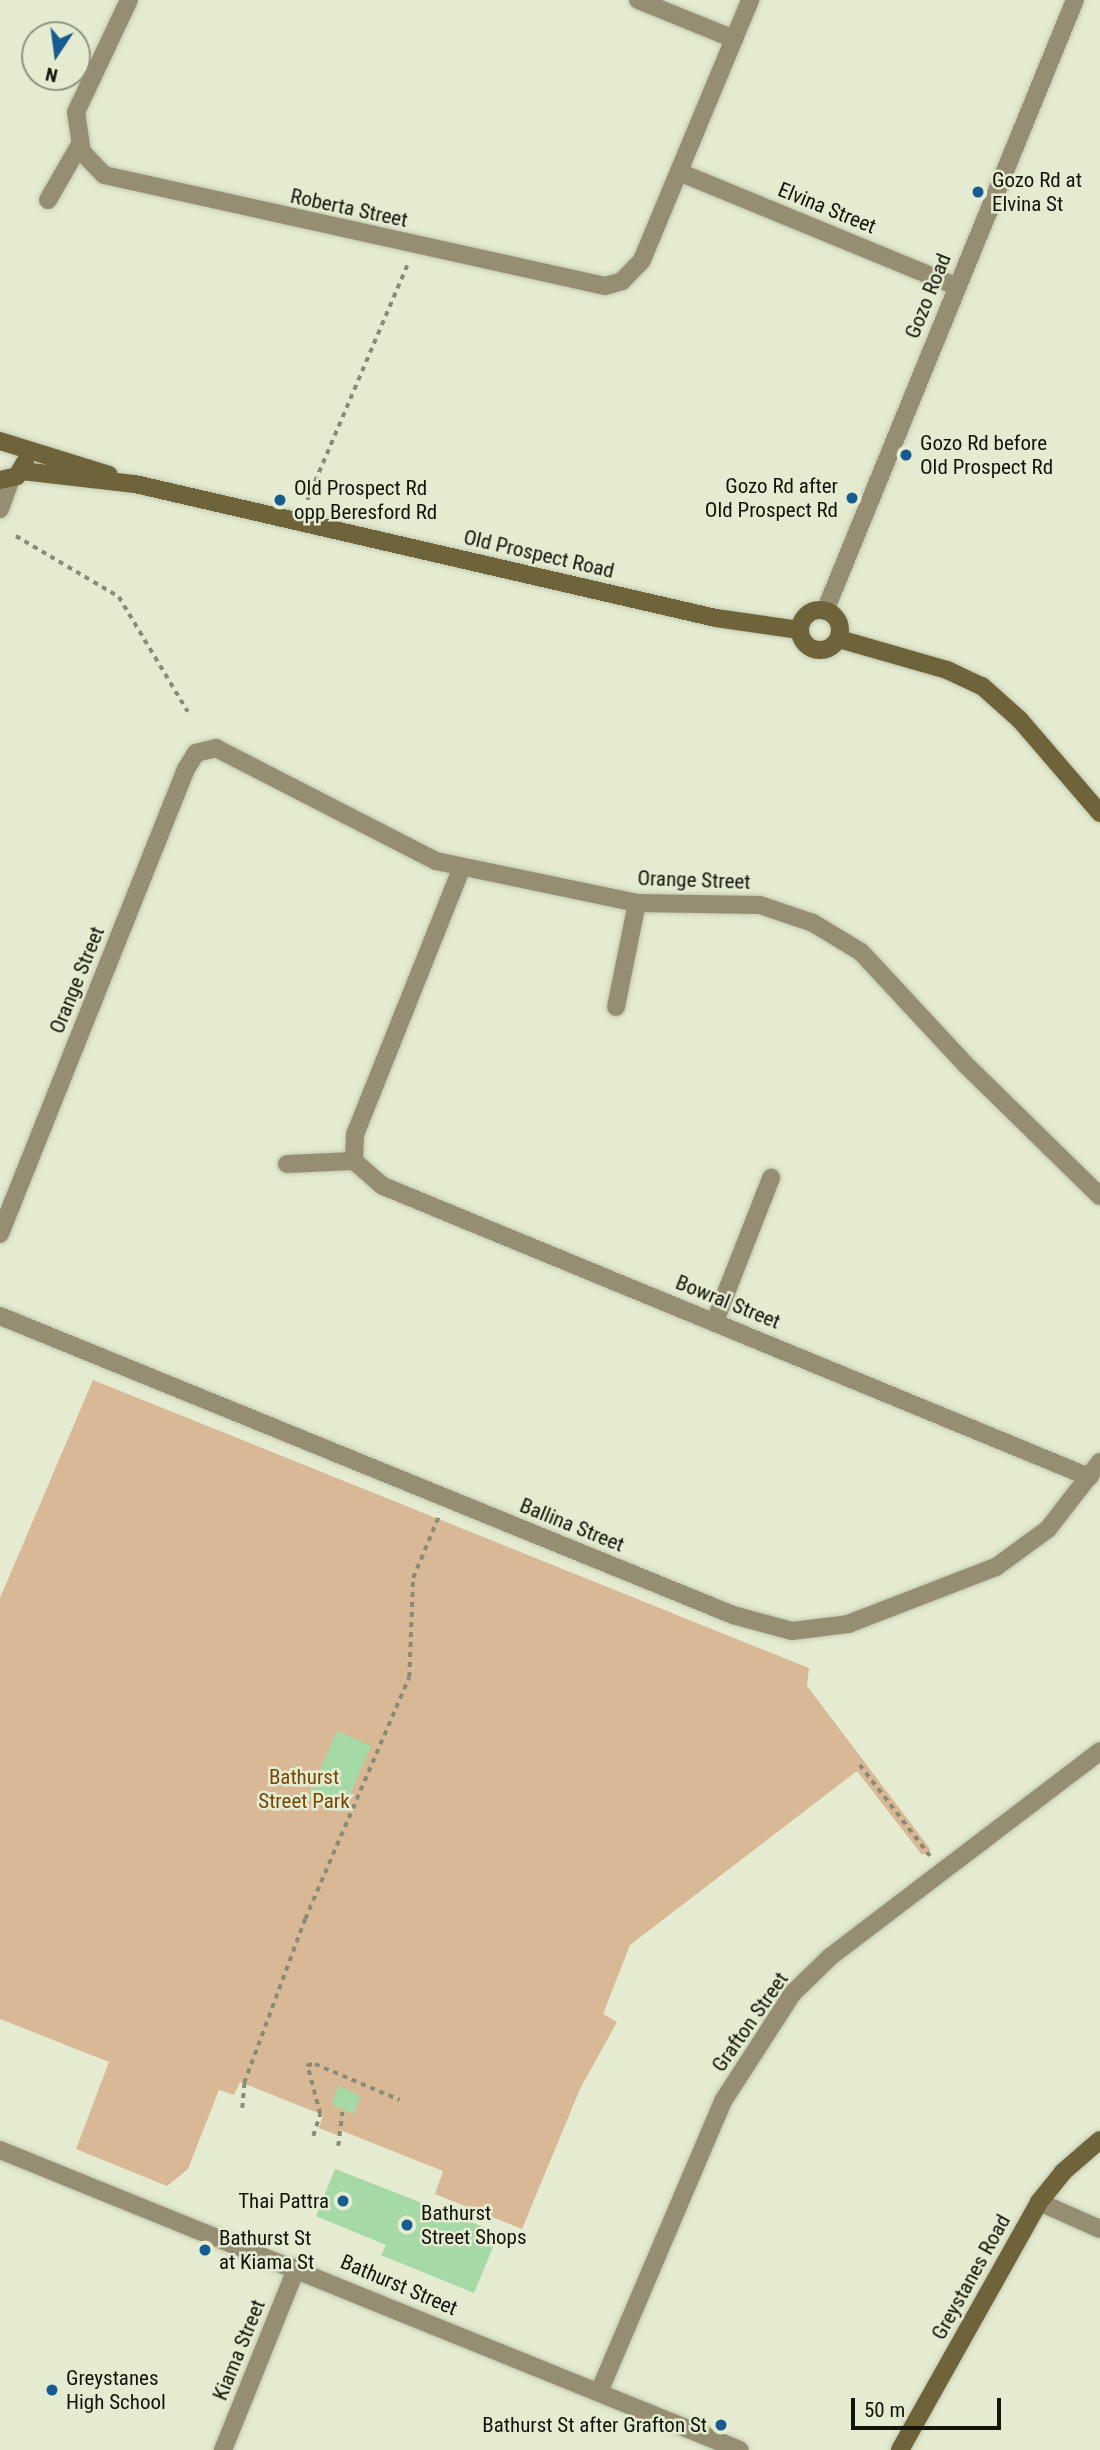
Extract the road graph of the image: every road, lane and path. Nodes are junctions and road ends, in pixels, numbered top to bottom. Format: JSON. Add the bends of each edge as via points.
{"nodes":[{"id":1,"x":129,"y":0,"type":"edge"},
{"id":2,"x":638,"y":0,"type":"edge"},
{"id":3,"x":750,"y":0,"type":"edge"},
{"id":4,"x":1075,"y":0,"type":"edge"},
{"id":5,"x":734,"y":39,"type":"junction"},
{"id":6,"x":79,"y":146,"type":"junction"},
{"id":7,"x":680,"y":172,"type":"junction"},
{"id":8,"x":48,"y":200,"type":"dead end"},
{"id":9,"x":407,"y":265,"type":"dead end"},
{"id":10,"x":956,"y":286,"type":"junction"},
{"id":11,"x":0,"y":441,"type":"edge"},
{"id":12,"x":20,"y":446,"type":"junction"},
{"id":13,"x":11,"y":477,"type":"edge"},
{"id":14,"x":135,"y":484,"type":"junction"},
{"id":15,"x":307,"y":500,"type":"dead end"},
{"id":16,"x":0,"y":509,"type":"edge"},
{"id":17,"x":16,"y":536,"type":"dead end"},
{"id":18,"x":825,"y":611,"type":"junction"},
{"id":19,"x":799,"y":629,"type":"junction"},
{"id":20,"x":839,"y":639,"type":"junction"},
{"id":21,"x":188,"y":712,"type":"dead end"},
{"id":22,"x":1100,"y":813,"type":"edge"},
{"id":23,"x":462,"y":867,"type":"junction"},
{"id":24,"x":637,"y":903,"type":"junction"},
{"id":25,"x":616,"y":1007,"type":"dead end"},
{"id":26,"x":354,"y":1161,"type":"junction"},
{"id":27,"x":287,"y":1164,"type":"dead end"},
{"id":28,"x":771,"y":1178,"type":"dead end"},
{"id":29,"x":1100,"y":1196,"type":"edge"},
{"id":30,"x":0,"y":1234,"type":"edge"},
{"id":31,"x":0,"y":1316,"type":"edge"},
{"id":32,"x":715,"y":1321,"type":"junction"},
{"id":33,"x":1095,"y":1469,"type":"edge"},
{"id":34,"x":447,"y":1498,"type":"junction"},
{"id":35,"x":1100,"y":1751,"type":"edge"},
{"id":36,"x":860,"y":1765,"type":"dead end"},
{"id":37,"x":930,"y":1856,"type":"dead end"},
{"id":38,"x":400,"y":2100,"type":"dead end"},
{"id":39,"x":242,"y":2108,"type":"dead end"},
{"id":40,"x":342,"y":2112,"type":"dead end"},
{"id":41,"x":313,"y":2136,"type":"dead end"},
{"id":42,"x":1100,"y":2140,"type":"edge"},
{"id":43,"x":338,"y":2146,"type":"dead end"},
{"id":44,"x":0,"y":2150,"type":"edge"},
{"id":45,"x":1039,"y":2202,"type":"junction"},
{"id":46,"x":1100,"y":2229,"type":"edge"},
{"id":47,"x":297,"y":2267,"type":"junction"},
{"id":48,"x":599,"y":2392,"type":"junction"},
{"id":49,"x":223,"y":2450,"type":"edge"},
{"id":50,"x":740,"y":2450,"type":"edge"},
{"id":51,"x":900,"y":2450,"type":"edge"}],
"edges":[{"from":1,"to":6,"type":"street","via":[[79,102],[75,121]]},
{"from":2,"to":5,"type":"street"},
{"from":3,"to":5,"type":"street","name":"Roberta Street"},
{"from":4,"to":10,"type":"street","name":"Gozo Road"},
{"from":5,"to":7,"type":"street","name":"Roberta Street"},
{"from":6,"to":7,"type":"street","name":"Roberta Street","via":[[94,168],[117,180],[595,286],[626,288]]},
{"from":6,"to":8,"type":"street"},
{"from":7,"to":10,"type":"street","name":"Elvina Street"},
{"from":9,"to":15,"type":"path"},
{"from":10,"to":18,"type":"street","name":"Gozo Road"},
{"from":11,"to":12,"type":"main road"},
{"from":12,"to":13,"type":"main road","via":[[25,458]]},
{"from":12,"to":14,"type":"main road"},
{"from":13,"to":14,"type":"main road","name":"Old Prospect Road"},
{"from":13,"to":16,"type":"street"},
{"from":14,"to":19,"type":"main road","name":"Old Prospect Road","via":[[716,618]]},
{"from":17,"to":21,"type":"path","via":[[119,597]]},
{"from":18,"to":19,"type":"main road","via":[[807,614]]},
{"from":18,"to":20,"type":"main road","via":[[839,622]]},
{"from":19,"to":20,"type":"main road","via":[[803,642],[815,650],[828,649]]},
{"from":20,"to":22,"type":"main road","via":[[947,670],[982,686],[1020,720]]},
{"from":23,"to":24,"type":"street","name":"Orange Street"},
{"from":23,"to":26,"type":"street","via":[[355,1134]]},
{"from":23,"to":30,"type":"street","name":"Orange Street","via":[[418,853],[231,753],[202,744],[186,769]]},
{"from":24,"to":25,"type":"street"},
{"from":24,"to":29,"type":"street","name":"Orange Street","via":[[760,905],[813,923],[861,952],[965,1065]]},
{"from":26,"to":27,"type":"street"},
{"from":26,"to":32,"type":"street","name":"Bowral Street","via":[[383,1186]]},
{"from":28,"to":32,"type":"street"},
{"from":31,"to":34,"type":"street","name":"Ballina Street"},
{"from":32,"to":33,"type":"street","name":"Bowral Street"},
{"from":33,"to":34,"type":"street","name":"Ballina Street","via":[[1048,1529],[996,1567],[848,1624],[808,1631],[733,1615]]},
{"from":34,"to":39,"type":"path","via":[[413,1578],[409,1677],[305,1919],[244,2082]]},
{"from":35,"to":48,"type":"street","name":"Grafton Street","via":[[830,1957],[793,1993],[723,2101]]},
{"from":36,"to":37,"type":"path"},
{"from":38,"to":41,"type":"path","via":[[316,2064],[307,2065],[320,2114]]},
{"from":40,"to":43,"type":"path"},
{"from":42,"to":45,"type":"main road","name":"Greystanes Road","via":[[1063,2172]]},
{"from":44,"to":47,"type":"street","name":"Bathurst Street"},
{"from":45,"to":46,"type":"street"},
{"from":45,"to":51,"type":"main road","name":"Greystanes Road"},
{"from":47,"to":48,"type":"street","name":"Bathurst Street"},
{"from":47,"to":49,"type":"street","name":"Kiama Street"},
{"from":48,"to":50,"type":"street","name":"Bathurst Street"}]}
